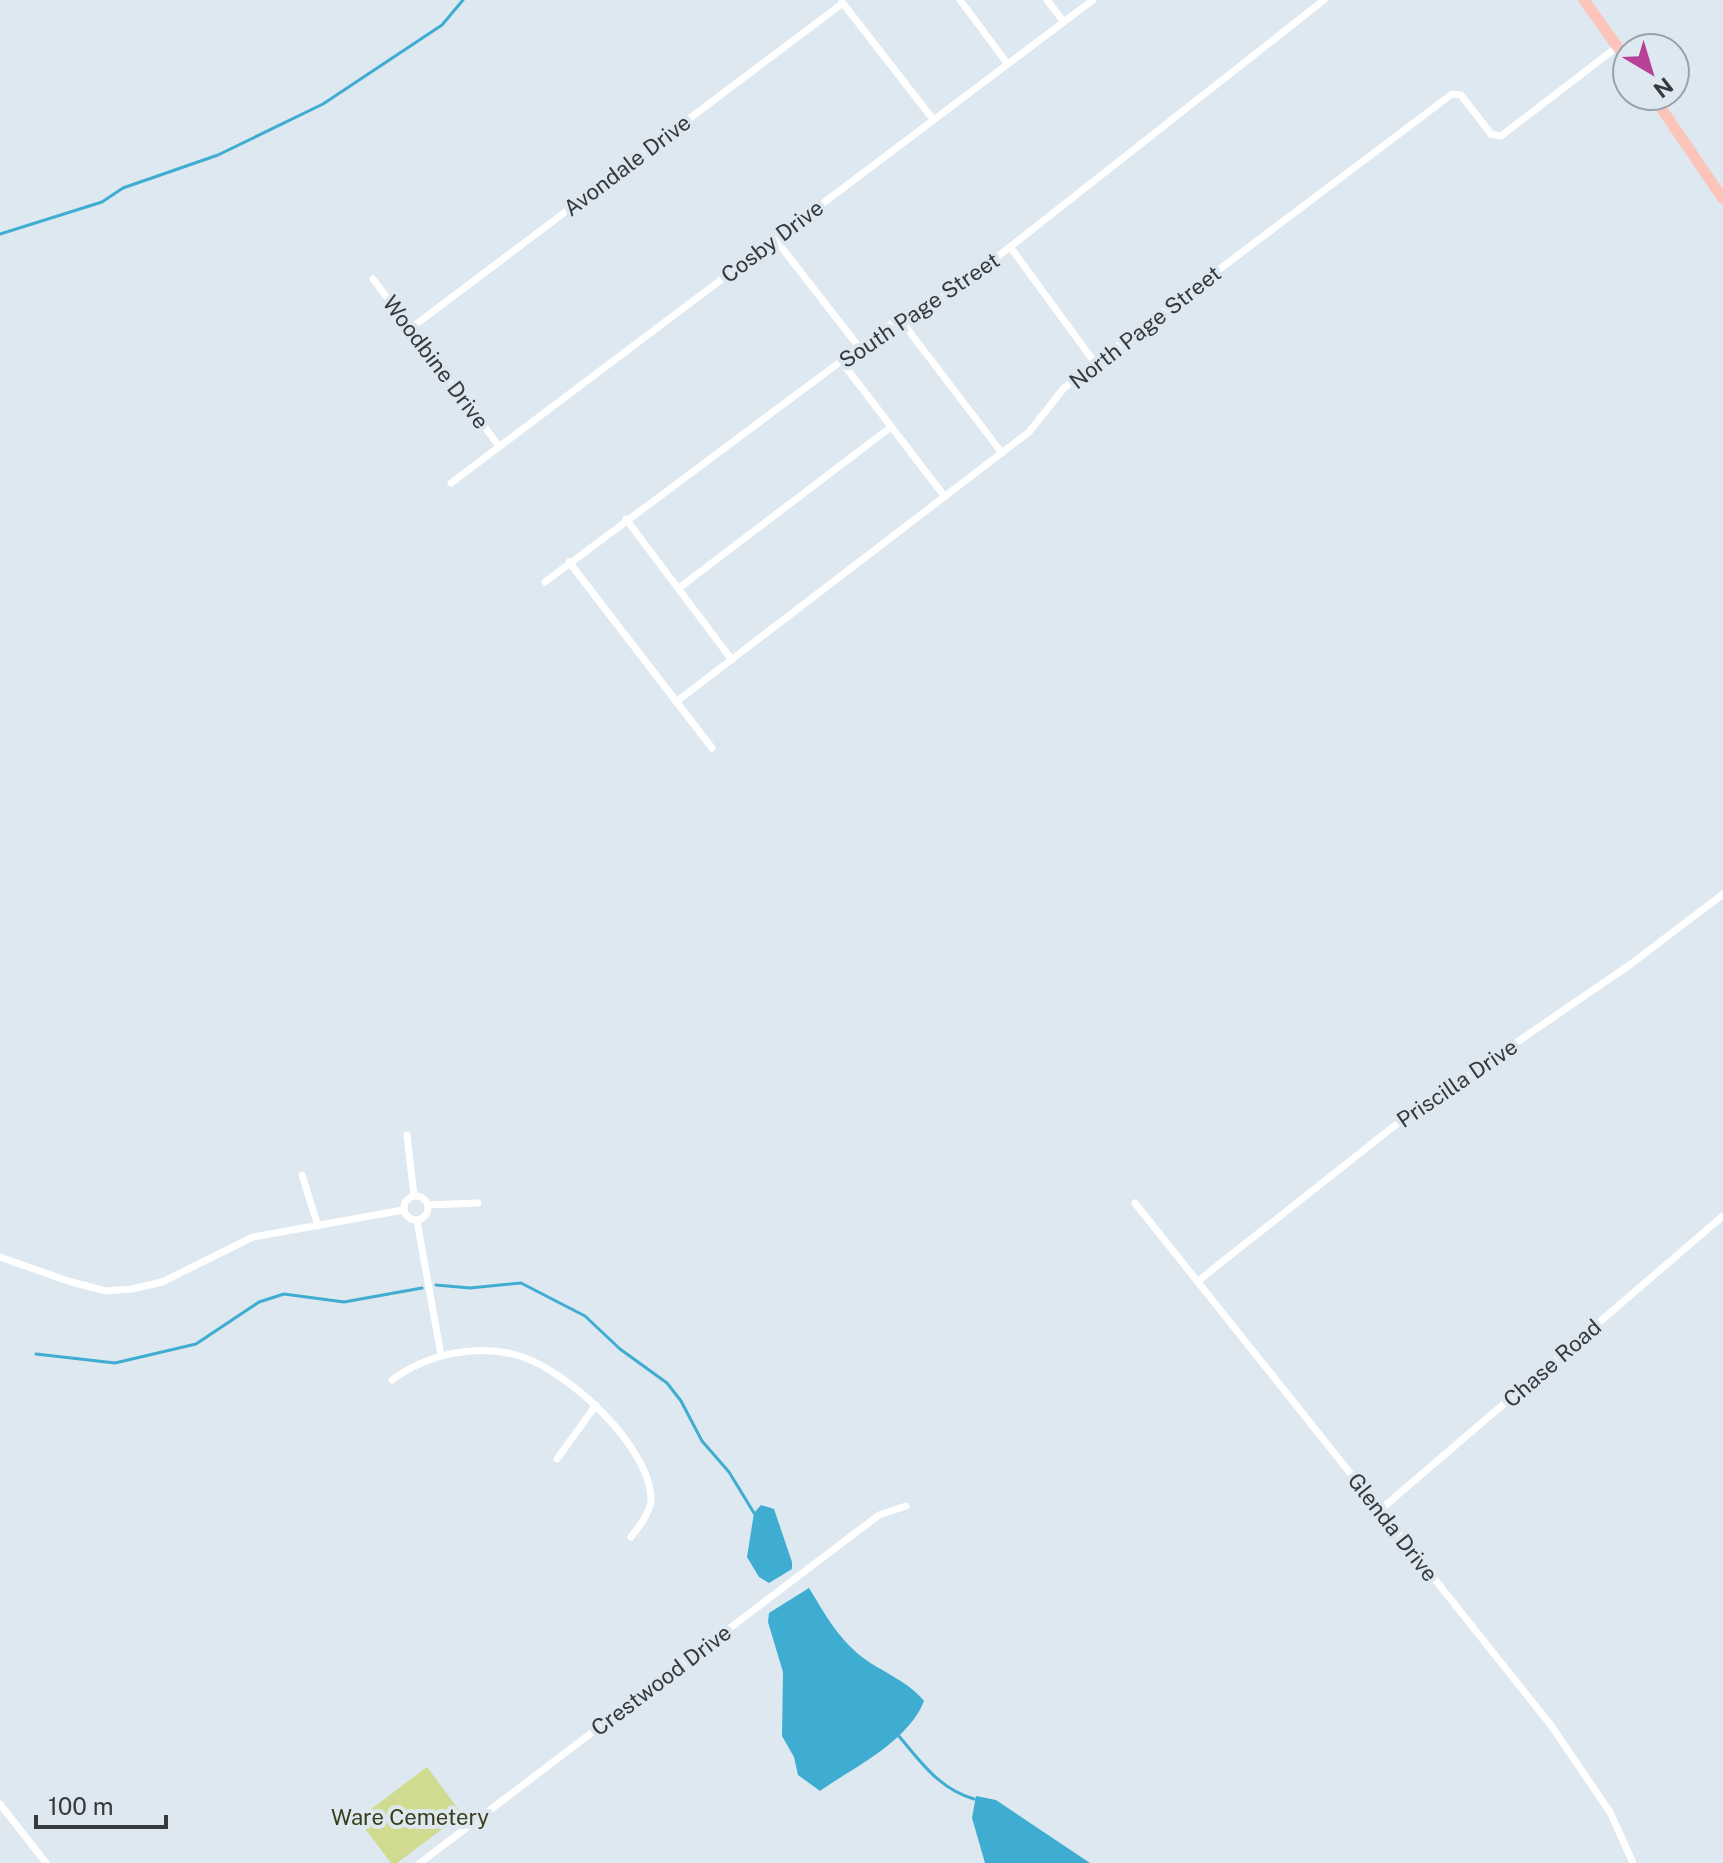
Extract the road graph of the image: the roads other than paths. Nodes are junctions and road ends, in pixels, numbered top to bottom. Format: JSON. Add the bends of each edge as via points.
{"nodes":[{"id":1,"x":960,"y":0,"type":"edge"},
{"id":2,"x":1047,"y":0,"type":"edge"},
{"id":3,"x":1093,"y":0,"type":"edge"},
{"id":4,"x":1324,"y":0,"type":"edge"},
{"id":5,"x":1584,"y":0,"type":"edge"},
{"id":6,"x":842,"y":1,"type":"edge"},
{"id":7,"x":1064,"y":22,"type":"junction"},
{"id":8,"x":1611,"y":38,"type":"edge"},
{"id":9,"x":1611,"y":52,"type":"edge"},
{"id":10,"x":1007,"y":63,"type":"junction"},
{"id":11,"x":1664,"y":112,"type":"edge"},
{"id":12,"x":932,"y":118,"type":"junction"},
{"id":13,"x":1723,"y":199,"type":"edge"},
{"id":14,"x":775,"y":239,"type":"junction"},
{"id":15,"x":1011,"y":248,"type":"junction"},
{"id":16,"x":373,"y":279,"type":"dead end"},
{"id":17,"x":899,"y":318,"type":"junction"},
{"id":18,"x":411,"y":328,"type":"junction"},
{"id":19,"x":859,"y":347,"type":"junction"},
{"id":20,"x":841,"y":361,"type":"junction"},
{"id":21,"x":1095,"y":363,"type":"junction"},
{"id":22,"x":891,"y":427,"type":"junction"},
{"id":23,"x":499,"y":446,"type":"junction"},
{"id":24,"x":1002,"y":453,"type":"junction"},
{"id":25,"x":451,"y":483,"type":"dead end"},
{"id":26,"x":945,"y":497,"type":"junction"},
{"id":27,"x":626,"y":519,"type":"junction"},
{"id":28,"x":569,"y":562,"type":"junction"},
{"id":29,"x":545,"y":582,"type":"dead end"},
{"id":30,"x":679,"y":588,"type":"junction"},
{"id":31,"x":732,"y":660,"type":"junction"},
{"id":32,"x":676,"y":702,"type":"junction"},
{"id":33,"x":712,"y":748,"type":"dead end"},
{"id":34,"x":1723,"y":894,"type":"edge"},
{"id":35,"x":407,"y":1135,"type":"dead end"},
{"id":36,"x":302,"y":1175,"type":"dead end"},
{"id":37,"x":414,"y":1196,"type":"junction"},
{"id":38,"x":478,"y":1203,"type":"dead end"},
{"id":39,"x":1135,"y":1203,"type":"dead end"},
{"id":40,"x":428,"y":1205,"type":"junction"},
{"id":41,"x":403,"y":1210,"type":"junction"},
{"id":42,"x":1723,"y":1216,"type":"edge"},
{"id":43,"x":417,"y":1221,"type":"junction"},
{"id":44,"x":318,"y":1226,"type":"junction"},
{"id":45,"x":0,"y":1257,"type":"edge"},
{"id":46,"x":1198,"y":1281,"type":"junction"},
{"id":47,"x":441,"y":1355,"type":"junction"},
{"id":48,"x":392,"y":1380,"type":"dead end"},
{"id":49,"x":596,"y":1405,"type":"junction"},
{"id":50,"x":557,"y":1459,"type":"dead end"},
{"id":51,"x":906,"y":1506,"type":"dead end"},
{"id":52,"x":1380,"y":1510,"type":"junction"},
{"id":53,"x":631,"y":1537,"type":"dead end"},
{"id":54,"x":0,"y":1804,"type":"edge"},
{"id":55,"x":46,"y":1863,"type":"edge"},
{"id":56,"x":420,"y":1863,"type":"edge"},
{"id":57,"x":1633,"y":1863,"type":"edge"}],
"edges":[{"from":1,"to":10,"type":"street"},
{"from":2,"to":7,"type":"street"},
{"from":3,"to":7,"type":"street","name":"Cosby Drive"},
{"from":4,"to":15,"type":"street","name":"South Page Street"},
{"from":5,"to":8,"type":"highway"},
{"from":6,"to":12,"type":"street"},
{"from":6,"to":18,"type":"street","name":"Avondale Drive"},
{"from":7,"to":10,"type":"street","name":"Cosby Drive"},
{"from":9,"to":21,"type":"street","name":"North Page Street","via":[[1501,136],[1491,134],[1461,95],[1452,94]]},
{"from":10,"to":12,"type":"street","name":"Cosby Drive"},
{"from":11,"to":13,"type":"highway"},
{"from":12,"to":14,"type":"street","name":"Cosby Drive"},
{"from":14,"to":19,"type":"street"},
{"from":14,"to":23,"type":"street","name":"Cosby Drive"},
{"from":15,"to":17,"type":"street","name":"South Page Street","via":[[959,287]]},
{"from":15,"to":21,"type":"street"},
{"from":16,"to":18,"type":"street","name":"Woodbine Drive"},
{"from":17,"to":19,"type":"street","name":"South Page Street"},
{"from":17,"to":24,"type":"street"},
{"from":18,"to":23,"type":"street","name":"Woodbine Drive"},
{"from":19,"to":20,"type":"street","name":"South Page Street"},
{"from":20,"to":22,"type":"street"},
{"from":20,"to":27,"type":"street","name":"South Page Street"},
{"from":21,"to":24,"type":"street","name":"North Page Street"},
{"from":22,"to":26,"type":"street"},
{"from":22,"to":30,"type":"street"},
{"from":23,"to":25,"type":"street","name":"Cosby Drive"},
{"from":24,"to":26,"type":"street","name":"North Page Street"},
{"from":26,"to":31,"type":"street","name":"North Page Street"},
{"from":27,"to":28,"type":"street","name":"South Page Street"},
{"from":27,"to":30,"type":"street"},
{"from":28,"to":29,"type":"street","name":"South Page Street"},
{"from":28,"to":32,"type":"street"},
{"from":30,"to":31,"type":"street"},
{"from":31,"to":32,"type":"street","name":"North Page Street"},
{"from":32,"to":33,"type":"street"},
{"from":34,"to":46,"type":"street","name":"Priscilla Drive","via":[[1631,964],[1393,1127]]},
{"from":35,"to":37,"type":"street"},
{"from":36,"to":44,"type":"street"},
{"from":37,"to":40,"type":"street"},
{"from":37,"to":41,"type":"street"},
{"from":38,"to":40,"type":"street"},
{"from":39,"to":46,"type":"street","name":"Glenda Drive"},
{"from":40,"to":43,"type":"street","via":[[425,1217]]},
{"from":41,"to":43,"type":"street"},
{"from":41,"to":44,"type":"street"},
{"from":42,"to":52,"type":"street","name":"Chase Road"},
{"from":43,"to":47,"type":"street"},
{"from":44,"to":45,"type":"street","via":[[253,1237],[162,1282],[132,1289],[93,1288]]},
{"from":46,"to":52,"type":"street","name":"Glenda Drive"},
{"from":47,"to":48,"type":"street","via":[[415,1363]]},
{"from":47,"to":49,"type":"street","via":[[521,1356]]},
{"from":49,"to":50,"type":"street"},
{"from":49,"to":53,"type":"street","via":[[612,1419],[647,1476],[651,1503]]},
{"from":51,"to":56,"type":"street","name":"Crestwood Drive","via":[[879,1515]]},
{"from":52,"to":57,"type":"street","name":"Glenda Drive","via":[[1592,1782]]},
{"from":54,"to":55,"type":"street"}]}
